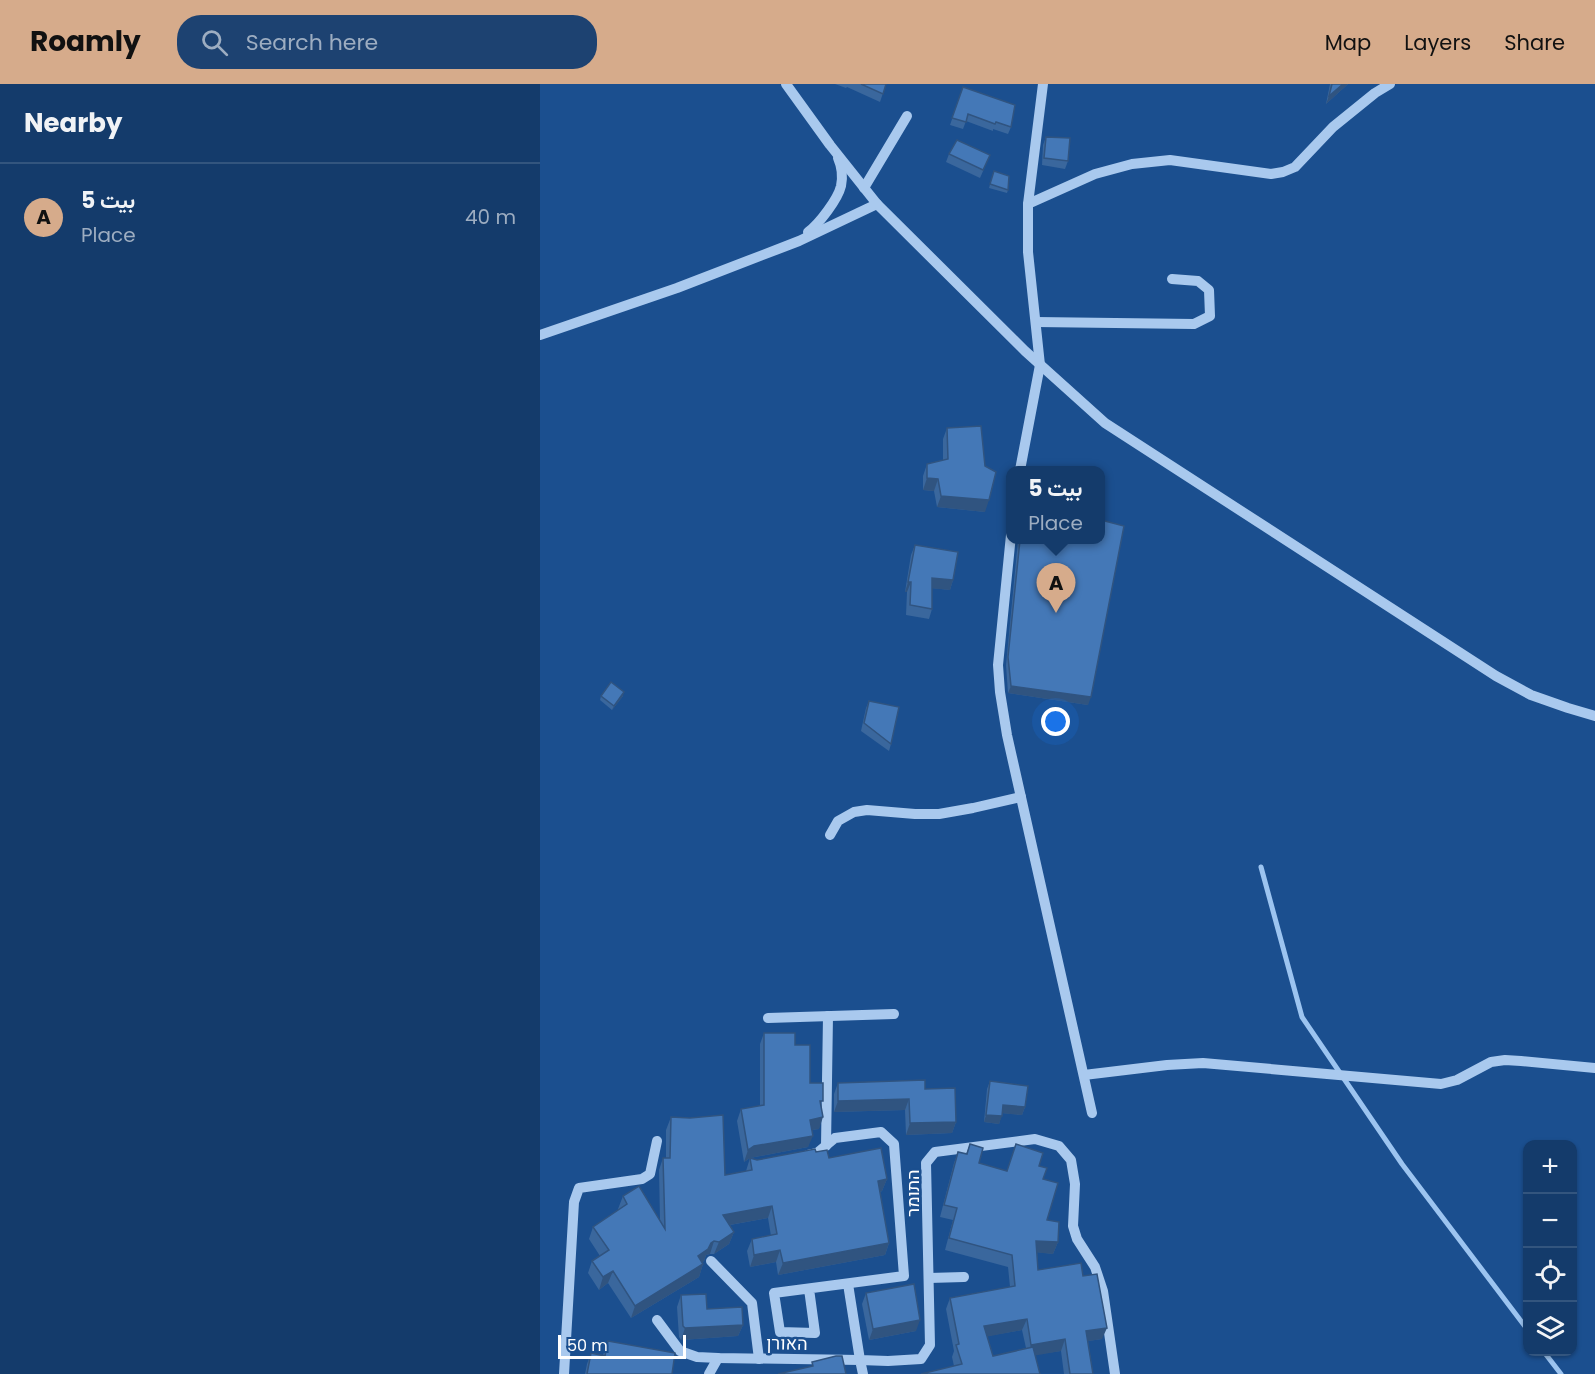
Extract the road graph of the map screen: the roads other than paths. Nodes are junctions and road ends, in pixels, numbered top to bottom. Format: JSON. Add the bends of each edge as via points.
{"nodes":[{"id":1,"x":786,"y":84,"type":"edge"},
{"id":2,"x":1043,"y":84,"type":"edge"},
{"id":3,"x":1390,"y":84,"type":"edge"},
{"id":4,"x":907,"y":116,"type":"dead end"},
{"id":5,"x":836,"y":152,"type":"junction"},
{"id":6,"x":864,"y":188,"type":"junction"},
{"id":7,"x":877,"y":204,"type":"junction"},
{"id":8,"x":1028,"y":204,"type":"junction"},
{"id":9,"x":794,"y":243,"type":"junction"},
{"id":10,"x":1172,"y":279,"type":"dead end"},
{"id":11,"x":1036,"y":322,"type":"junction"},
{"id":12,"x":540,"y":335,"type":"edge"},
{"id":13,"x":1040,"y":365,"type":"junction"},
{"id":14,"x":1021,"y":466,"type":"edge"},
{"id":15,"x":1010,"y":544,"type":"edge"},
{"id":16,"x":1595,"y":716,"type":"edge"},
{"id":17,"x":1021,"y":797,"type":"junction"},
{"id":18,"x":830,"y":835,"type":"dead end"},
{"id":19,"x":894,"y":1014,"type":"dead end"},
{"id":20,"x":828,"y":1016,"type":"junction"},
{"id":21,"x":768,"y":1018,"type":"dead end"},
{"id":22,"x":1595,"y":1068,"type":"edge"},
{"id":23,"x":1084,"y":1075,"type":"junction"},
{"id":24,"x":1092,"y":1113,"type":"dead end"},
{"id":25,"x":657,"y":1141,"type":"dead end"},
{"id":26,"x":826,"y":1146,"type":"junction"},
{"id":27,"x":795,"y":1157,"type":"edge"},
{"id":28,"x":711,"y":1261,"type":"edge"},
{"id":29,"x":964,"y":1277,"type":"dead end"},
{"id":30,"x":929,"y":1278,"type":"junction"},
{"id":31,"x":848,"y":1284,"type":"junction"},
{"id":32,"x":809,"y":1289,"type":"junction"},
{"id":33,"x":657,"y":1320,"type":"dead end"},
{"id":34,"x":718,"y":1359,"type":"junction"},
{"id":35,"x":759,"y":1359,"type":"junction"},
{"id":36,"x":860,"y":1360,"type":"junction"},
{"id":37,"x":564,"y":1374,"type":"edge"},
{"id":38,"x":709,"y":1374,"type":"edge"},
{"id":39,"x":863,"y":1374,"type":"edge"},
{"id":40,"x":1115,"y":1374,"type":"edge"}],
"edges":[{"from":1,"to":5,"type":"street"},
{"from":2,"to":8,"type":"street"},
{"from":3,"to":8,"type":"street","via":[[1333,127],[1295,167],[1283,172],[1271,174],[1170,160],[1132,164],[1095,174]]},
{"from":4,"to":6,"type":"street"},
{"from":5,"to":6,"type":"street"},
{"from":5,"to":9,"type":"street","via":[[842,169],[841,187],[816,227]]},
{"from":6,"to":7,"type":"street"},
{"from":7,"to":9,"type":"street"},
{"from":7,"to":13,"type":"street"},
{"from":8,"to":11,"type":"street","via":[[1028,252]]},
{"from":9,"to":12,"type":"street"},
{"from":10,"to":11,"type":"street","via":[[1198,281],[1209,290],[1210,316],[1194,324]]},
{"from":11,"to":13,"type":"street"},
{"from":13,"to":14,"type":"street"},
{"from":13,"to":16,"type":"street","via":[[1115,429],[1496,676],[1531,695]]},
{"from":15,"to":17,"type":"street","via":[[998,665],[1003,714]]},
{"from":17,"to":18,"type":"street","via":[[939,814],[854,812],[838,821]]},
{"from":17,"to":23,"type":"street"},
{"from":19,"to":20,"type":"street"},
{"from":20,"to":21,"type":"street"},
{"from":20,"to":26,"type":"street"},
{"from":22,"to":23,"type":"street","via":[[1505,1060],[1491,1062],[1441,1084],[1203,1063]]},
{"from":23,"to":24,"type":"street"},
{"from":25,"to":37,"type":"street","via":[[650,1174],[642,1179],[579,1188],[574,1202]]},
{"from":26,"to":27,"type":"street","via":[[817,1153]]},
{"from":26,"to":31,"type":"street","via":[[835,1138],[881,1132],[894,1144],[904,1276]]},
{"from":28,"to":35,"type":"street","via":[[752,1303]]},
{"from":29,"to":30,"type":"street"},
{"from":30,"to":36,"type":"street","name":"התומר","via":[[930,1345],[921,1359]]},
{"from":30,"to":40,"type":"street","name":"התומר","via":[[926,1163],[934,1152],[1035,1139],[1059,1146],[1071,1160],[1075,1184],[1073,1226],[1103,1291]]},
{"from":31,"to":32,"type":"street"},
{"from":31,"to":36,"type":"street"},
{"from":32,"to":32,"type":"street","via":[[774,1293],[780,1332],[815,1333]]},
{"from":33,"to":34,"type":"street","name":"האורן","via":[[680,1351]]},
{"from":34,"to":35,"type":"street","name":"האורן"},
{"from":34,"to":38,"type":"street"},
{"from":35,"to":36,"type":"street","name":"האורן"},
{"from":36,"to":39,"type":"street"}]}
